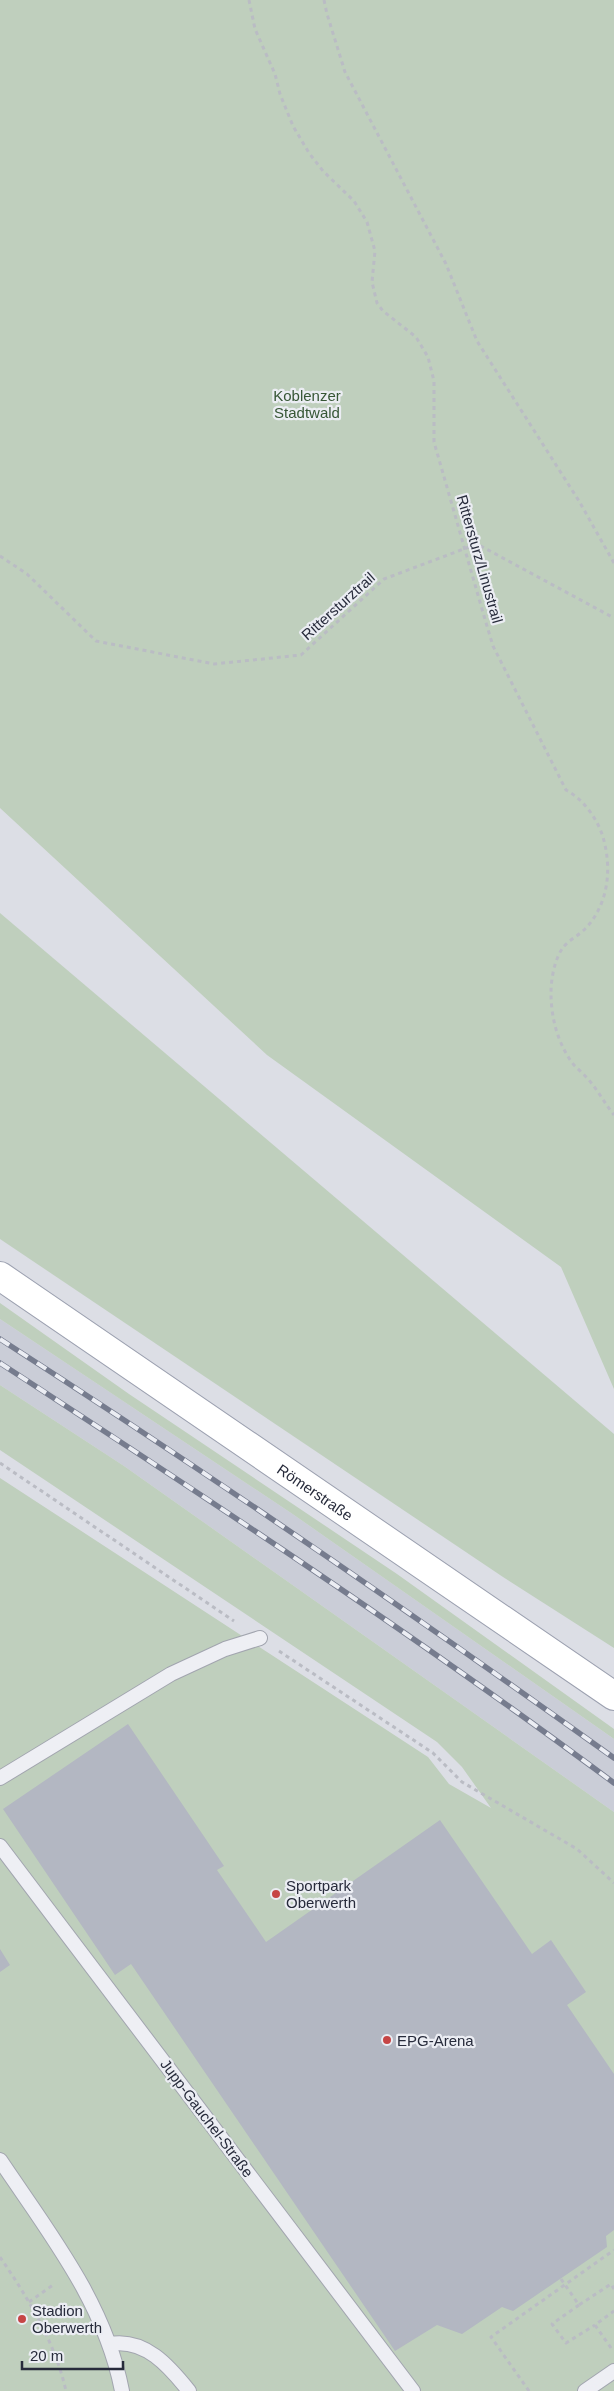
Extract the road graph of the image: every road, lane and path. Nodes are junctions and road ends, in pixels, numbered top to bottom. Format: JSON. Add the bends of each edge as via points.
{"nodes":[{"id":1,"x":248,"y":0,"type":"edge"},
{"id":2,"x":324,"y":0,"type":"edge"},
{"id":3,"x":464,"y":549,"type":"junction"},
{"id":4,"x":0,"y":556,"type":"edge"},
{"id":5,"x":614,"y":563,"type":"edge"},
{"id":6,"x":614,"y":618,"type":"edge"},
{"id":7,"x":614,"y":1115,"type":"edge"},
{"id":8,"x":8,"y":1281,"type":"edge"},
{"id":9,"x":0,"y":1463,"type":"edge"},
{"id":10,"x":260,"y":1638,"type":"junction"},
{"id":11,"x":614,"y":1696,"type":"edge"},
{"id":12,"x":0,"y":1778,"type":"edge"},
{"id":13,"x":0,"y":1846,"type":"edge"},
{"id":14,"x":614,"y":1883,"type":"edge"},
{"id":15,"x":0,"y":2160,"type":"edge"},
{"id":16,"x":614,"y":2250,"type":"edge"},
{"id":17,"x":0,"y":2257,"type":"edge"},
{"id":18,"x":59,"y":2280,"type":"dead end"},
{"id":19,"x":561,"y":2280,"type":"dead end"},
{"id":20,"x":565,"y":2285,"type":"junction"},
{"id":21,"x":614,"y":2289,"type":"edge"},
{"id":22,"x":29,"y":2302,"type":"junction"},
{"id":23,"x":579,"y":2305,"type":"junction"},
{"id":24,"x":614,"y":2311,"type":"edge"},
{"id":25,"x":595,"y":2324,"type":"junction"},
{"id":26,"x":110,"y":2344,"type":"junction"},
{"id":27,"x":608,"y":2344,"type":"dead end"},
{"id":28,"x":614,"y":2371,"type":"edge"},
{"id":29,"x":66,"y":2391,"type":"edge"},
{"id":30,"x":122,"y":2391,"type":"edge"},
{"id":31,"x":190,"y":2391,"type":"edge"},
{"id":32,"x":413,"y":2391,"type":"edge"},
{"id":33,"x":529,"y":2391,"type":"edge"},
{"id":34,"x":585,"y":2391,"type":"edge"}],
"edges":[{"from":1,"to":3,"type":"path","name":"Rittersturz/Linustrail","via":[[255,29],[293,126],[308,152],[354,201],[367,222],[375,251],[372,282],[377,302],[383,311],[416,337],[428,357],[434,381],[434,442]]},
{"from":2,"to":5,"type":"path","via":[[345,72],[446,264],[477,341],[579,501]]},
{"from":3,"to":4,"type":"path","name":"Rittersturztrail","via":[[384,579],[301,655],[214,664],[96,641],[27,574]]},
{"from":3,"to":6,"type":"path","name":"Rittersturztrail","via":[[477,544]]},
{"from":3,"to":7,"type":"path","name":"Rittersturz/Linustrail","via":[[493,646],[566,790],[591,813],[607,852],[608,878],[601,903],[587,927],[562,948],[551,992],[552,1012],[563,1048]]},
{"from":8,"to":11,"type":"main road","name":"Römerstraße"},
{"from":9,"to":10,"type":"path"},
{"from":10,"to":12,"type":"lane","via":[[225,1649],[171,1674]]},
{"from":10,"to":14,"type":"path","via":[[433,1753],[462,1782],[577,1849]]},
{"from":13,"to":32,"type":"lane","name":"Jupp-Gauchel-Straße"},
{"from":15,"to":26,"type":"lane","via":[[74,2269]]},
{"from":16,"to":20,"type":"path"},
{"from":17,"to":22,"type":"path"},
{"from":18,"to":22,"type":"path"},
{"from":19,"to":20,"type":"path"},
{"from":20,"to":23,"type":"path"},
{"from":20,"to":33,"type":"path","via":[[491,2336]]},
{"from":21,"to":23,"type":"path","via":[[611,2284]]},
{"from":22,"to":29,"type":"path","via":[[52,2347]]},
{"from":23,"to":25,"type":"path","via":[[552,2324],[566,2344]]},
{"from":24,"to":25,"type":"path"},
{"from":25,"to":27,"type":"path"},
{"from":26,"to":30,"type":"lane"},
{"from":26,"to":31,"type":"lane","via":[[138,2345],[160,2360]]},
{"from":28,"to":34,"type":"lane"}]}
